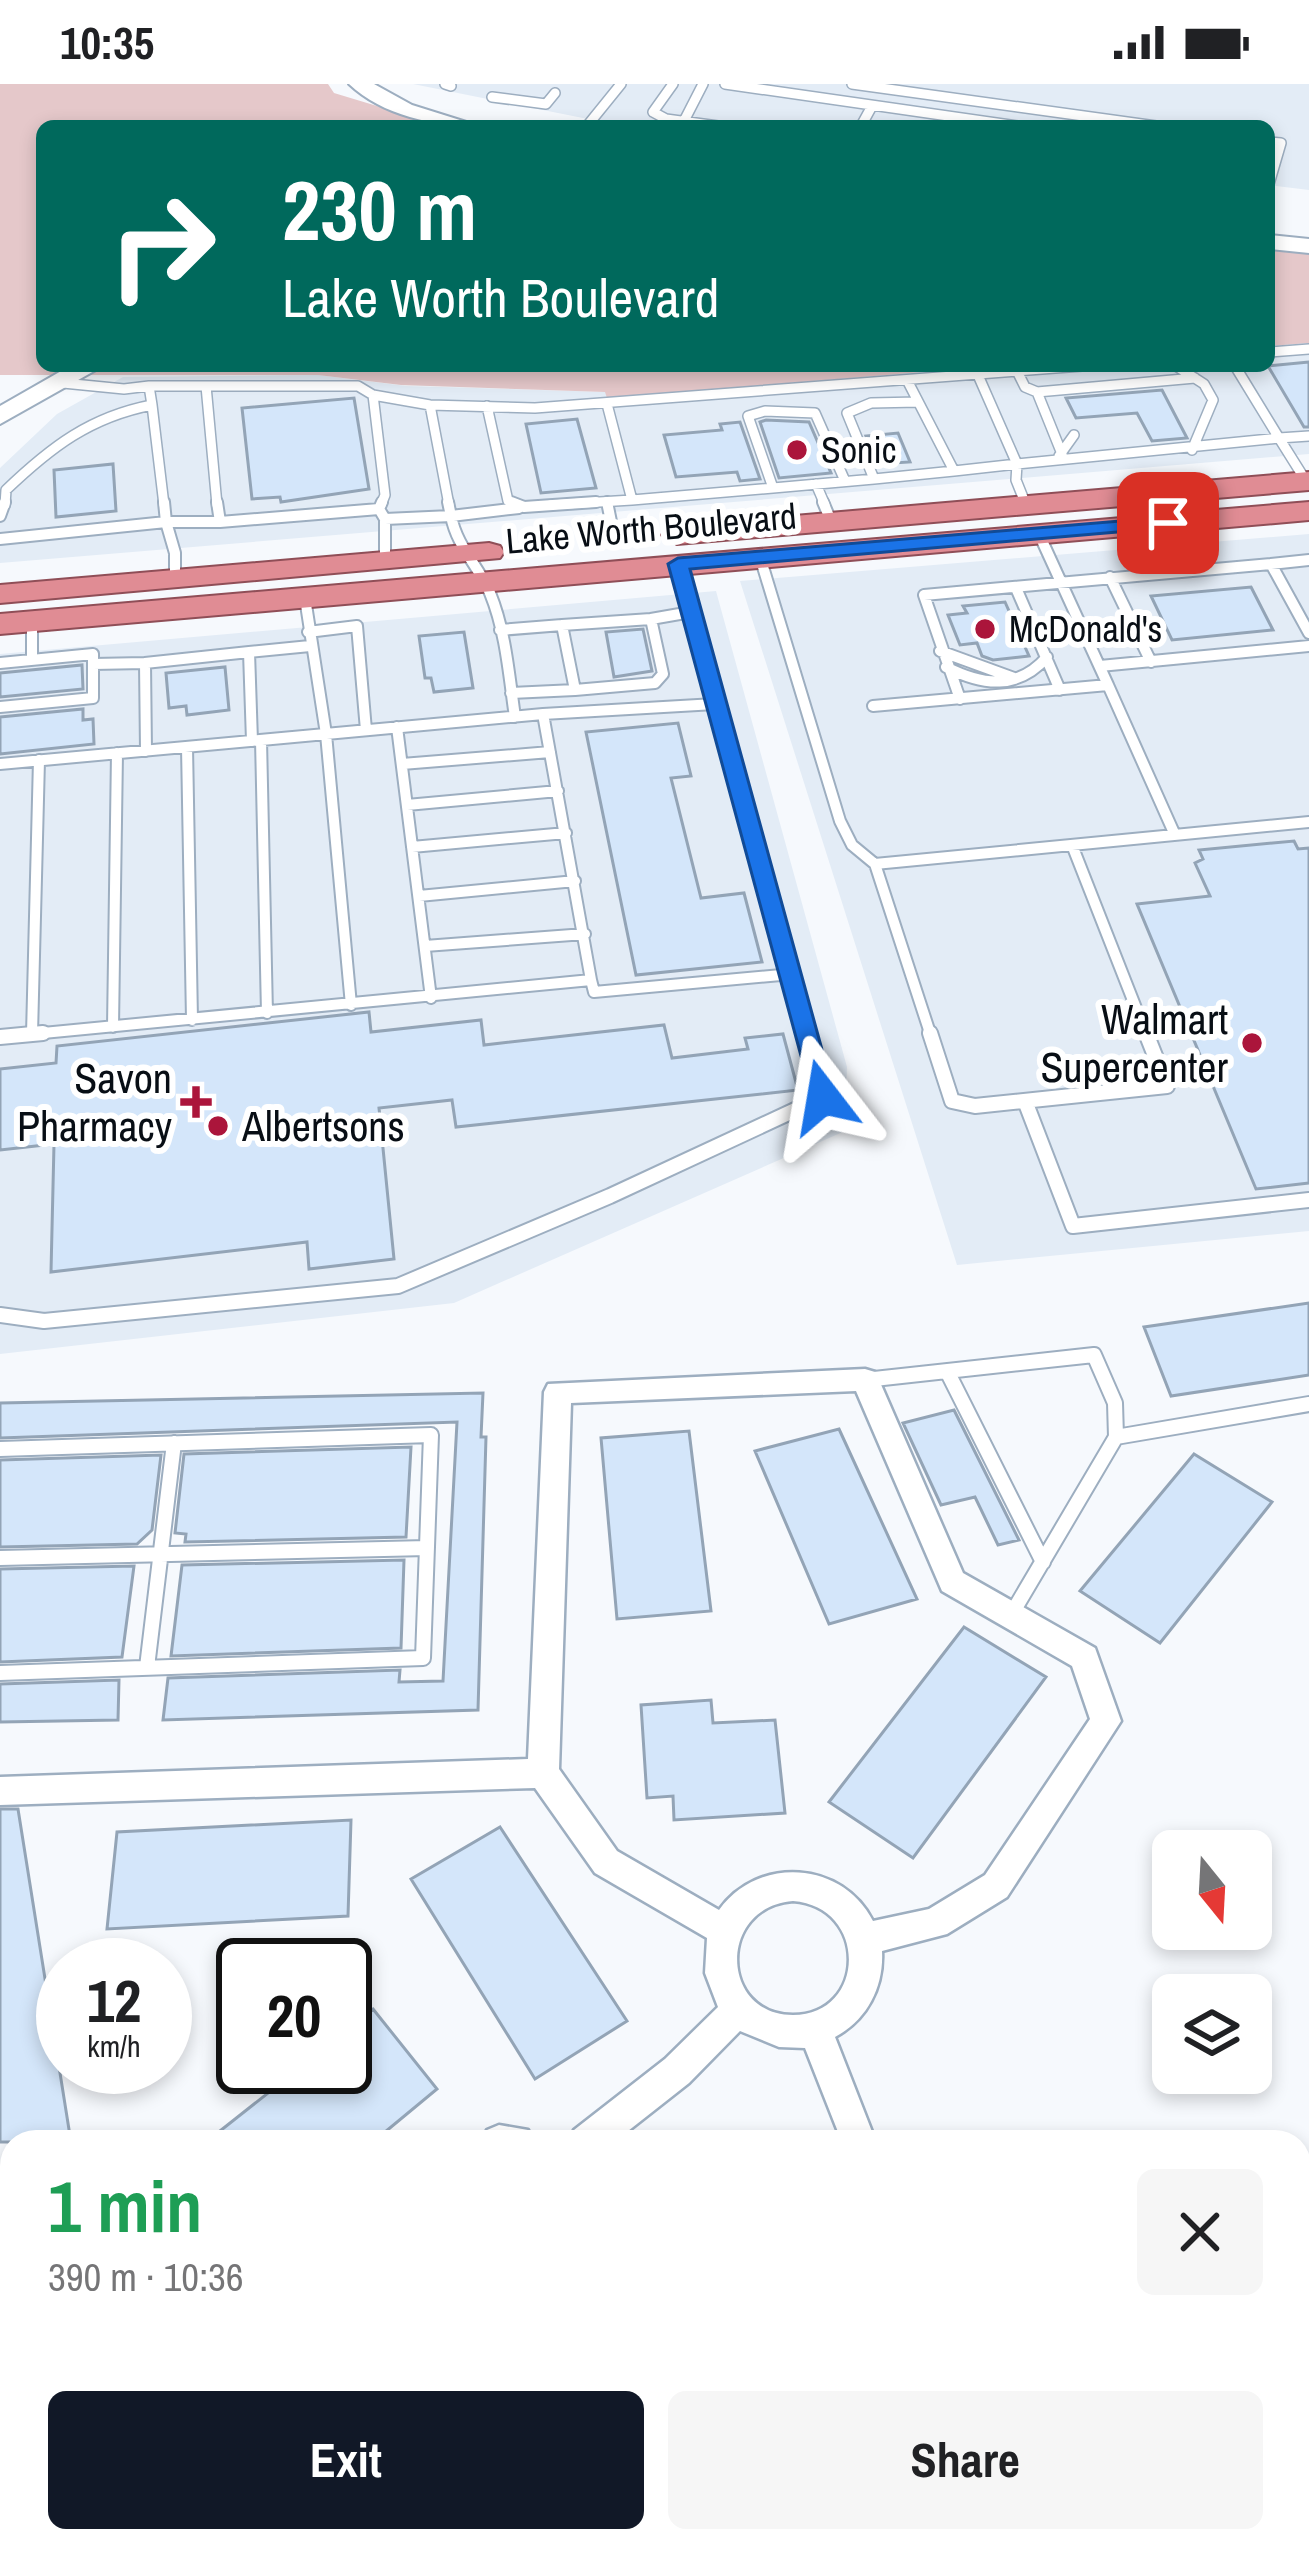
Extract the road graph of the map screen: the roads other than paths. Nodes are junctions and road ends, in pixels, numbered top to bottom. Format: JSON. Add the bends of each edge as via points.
{"nodes":[{"id":1,"x":359,"y":84,"type":"edge"},
{"id":2,"x":621,"y":84,"type":"edge"},
{"id":3,"x":673,"y":84,"type":"edge"},
{"id":4,"x":703,"y":84,"type":"edge"},
{"id":5,"x":724,"y":84,"type":"edge"},
{"id":6,"x":852,"y":84,"type":"edge"},
{"id":7,"x":555,"y":93,"type":"dead end"},
{"id":8,"x":492,"y":97,"type":"dead end"},
{"id":9,"x":872,"y":106,"type":"junction"},
{"id":10,"x":447,"y":120,"type":"edge"},
{"id":11,"x":592,"y":120,"type":"edge"},
{"id":12,"x":681,"y":120,"type":"edge"},
{"id":13,"x":685,"y":120,"type":"edge"},
{"id":14,"x":864,"y":120,"type":"edge"},
{"id":15,"x":953,"y":120,"type":"edge"},
{"id":16,"x":1113,"y":120,"type":"edge"},
{"id":17,"x":1275,"y":243,"type":"edge"},
{"id":18,"x":1309,"y":246,"type":"edge"},
{"id":19,"x":1309,"y":349,"type":"edge"},
{"id":20,"x":1275,"y":352,"type":"edge"},
{"id":21,"x":77,"y":372,"type":"edge"},
{"id":22,"x":962,"y":372,"type":"edge"},
{"id":23,"x":977,"y":372,"type":"edge"},
{"id":24,"x":1018,"y":372,"type":"edge"},
{"id":25,"x":1186,"y":372,"type":"edge"},
{"id":26,"x":1239,"y":372,"type":"edge"},
{"id":27,"x":1195,"y":378,"type":"junction"},
{"id":28,"x":907,"y":380,"type":"junction"},
{"id":29,"x":53,"y":382,"type":"junction"},
{"id":30,"x":149,"y":386,"type":"junction"},
{"id":31,"x":206,"y":386,"type":"junction"},
{"id":32,"x":1036,"y":392,"type":"junction"},
{"id":33,"x":740,"y":394,"type":"junction"},
{"id":34,"x":373,"y":395,"type":"junction"},
{"id":35,"x":918,"y":402,"type":"junction"},
{"id":36,"x":152,"y":404,"type":"junction"},
{"id":37,"x":608,"y":404,"type":"junction"},
{"id":38,"x":430,"y":405,"type":"junction"},
{"id":39,"x":487,"y":406,"type":"junction"},
{"id":40,"x":1,"y":415,"type":"edge"},
{"id":41,"x":748,"y":416,"type":"junction"},
{"id":42,"x":1074,"y":435,"type":"dead end"},
{"id":43,"x":1309,"y":436,"type":"edge"},
{"id":44,"x":1280,"y":439,"type":"junction"},
{"id":45,"x":1192,"y":450,"type":"junction"},
{"id":46,"x":1062,"y":454,"type":"junction"},
{"id":47,"x":1017,"y":464,"type":"junction"},
{"id":48,"x":1052,"y":464,"type":"junction"},
{"id":49,"x":954,"y":471,"type":"junction"},
{"id":50,"x":874,"y":479,"type":"junction"},
{"id":51,"x":845,"y":481,"type":"junction"},
{"id":52,"x":816,"y":484,"type":"junction"},
{"id":53,"x":773,"y":488,"type":"junction"},
{"id":54,"x":632,"y":500,"type":"junction"},
{"id":55,"x":607,"y":501,"type":"junction"},
{"id":56,"x":1306,"y":503,"type":"edge"},
{"id":57,"x":524,"y":507,"type":"junction"},
{"id":58,"x":382,"y":514,"type":"junction"},
{"id":59,"x":0,"y":516,"type":"edge"},
{"id":60,"x":451,"y":516,"type":"junction"},
{"id":61,"x":1032,"y":519,"type":"junction"},
{"id":62,"x":831,"y":521,"type":"junction"},
{"id":63,"x":166,"y":522,"type":"junction"},
{"id":64,"x":220,"y":522,"type":"junction"},
{"id":65,"x":0,"y":539,"type":"edge"},
{"id":66,"x":615,"y":541,"type":"junction"},
{"id":67,"x":460,"y":554,"type":"junction"},
{"id":68,"x":760,"y":557,"type":"junction"},
{"id":69,"x":385,"y":560,"type":"junction"},
{"id":70,"x":1309,"y":560,"type":"edge"},
{"id":71,"x":1271,"y":563,"type":"junction"},
{"id":72,"x":678,"y":564,"type":"junction"},
{"id":73,"x":1110,"y":577,"type":"junction"},
{"id":74,"x":175,"y":579,"type":"junction"},
{"id":75,"x":484,"y":581,"type":"junction"},
{"id":76,"x":1061,"y":583,"type":"junction"},
{"id":77,"x":1016,"y":588,"type":"junction"},
{"id":78,"x":0,"y":594,"type":"edge"},
{"id":79,"x":305,"y":598,"type":"junction"},
{"id":80,"x":691,"y":612,"type":"junction"},
{"id":81,"x":651,"y":619,"type":"junction"},
{"id":82,"x":16,"y":623,"type":"edge"},
{"id":83,"x":562,"y":625,"type":"junction"},
{"id":84,"x":500,"y":630,"type":"junction"},
{"id":85,"x":308,"y":632,"type":"junction"},
{"id":86,"x":1309,"y":633,"type":"edge"},
{"id":87,"x":310,"y":646,"type":"junction"},
{"id":88,"x":1309,"y":646,"type":"edge"},
{"id":89,"x":940,"y":650,"type":"junction"},
{"id":90,"x":248,"y":652,"type":"junction"},
{"id":91,"x":1047,"y":656,"type":"junction"},
{"id":92,"x":32,"y":660,"type":"junction"},
{"id":93,"x":1151,"y":662,"type":"junction"},
{"id":94,"x":0,"y":663,"type":"edge"},
{"id":95,"x":146,"y":663,"type":"junction"},
{"id":96,"x":93,"y":664,"type":"junction"},
{"id":97,"x":1100,"y":666,"type":"junction"},
{"id":98,"x":946,"y":667,"type":"junction"},
{"id":99,"x":1036,"y":672,"type":"junction"},
{"id":100,"x":1108,"y":685,"type":"junction"},
{"id":101,"x":575,"y":690,"type":"junction"},
{"id":102,"x":1060,"y":690,"type":"junction"},
{"id":103,"x":511,"y":693,"type":"junction"},
{"id":104,"x":960,"y":699,"type":"junction"},
{"id":105,"x":715,"y":704,"type":"junction"},
{"id":106,"x":874,"y":706,"type":"dead end"},
{"id":107,"x":0,"y":707,"type":"edge"},
{"id":108,"x":543,"y":714,"type":"junction"},
{"id":109,"x":515,"y":716,"type":"junction"},
{"id":110,"x":398,"y":727,"type":"junction"},
{"id":111,"x":366,"y":730,"type":"junction"},
{"id":112,"x":326,"y":734,"type":"junction"},
{"id":113,"x":256,"y":740,"type":"junction"},
{"id":114,"x":187,"y":747,"type":"junction"},
{"id":115,"x":146,"y":751,"type":"junction"},
{"id":116,"x":550,"y":752,"type":"junction"},
{"id":117,"x":117,"y":753,"type":"junction"},
{"id":118,"x":39,"y":760,"type":"junction"},
{"id":119,"x":0,"y":764,"type":"edge"},
{"id":120,"x":402,"y":764,"type":"junction"},
{"id":121,"x":558,"y":791,"type":"junction"},
{"id":122,"x":407,"y":805,"type":"junction"},
{"id":123,"x":1309,"y":822,"type":"edge"},
{"id":124,"x":566,"y":833,"type":"junction"},
{"id":125,"x":1175,"y":835,"type":"junction"},
{"id":126,"x":1072,"y":845,"type":"junction"},
{"id":127,"x":412,"y":847,"type":"junction"},
{"id":128,"x":875,"y":864,"type":"junction"},
{"id":129,"x":575,"y":881,"type":"junction"},
{"id":130,"x":419,"y":896,"type":"junction"},
{"id":131,"x":585,"y":934,"type":"junction"},
{"id":132,"x":424,"y":946,"type":"junction"},
{"id":133,"x":792,"y":974,"type":"junction"},
{"id":134,"x":591,"y":980,"type":"junction"},
{"id":135,"x":431,"y":998,"type":"junction"},
{"id":136,"x":351,"y":1005,"type":"junction"},
{"id":137,"x":267,"y":1013,"type":"junction"},
{"id":138,"x":192,"y":1020,"type":"junction"},
{"id":139,"x":113,"y":1027,"type":"junction"},
{"id":140,"x":32,"y":1034,"type":"junction"},
{"id":141,"x":0,"y":1037,"type":"edge"},
{"id":142,"x":1025,"y":1101,"type":"junction"},
{"id":143,"x":1309,"y":1200,"type":"edge"},
{"id":144,"x":0,"y":1315,"type":"edge"},
{"id":145,"x":947,"y":1371,"type":"junction"},
{"id":146,"x":865,"y":1380,"type":"junction"},
{"id":147,"x":1309,"y":1404,"type":"edge"},
{"id":148,"x":1116,"y":1437,"type":"junction"},
{"id":149,"x":174,"y":1443,"type":"junction"},
{"id":150,"x":0,"y":1448,"type":"edge"},
{"id":151,"x":428,"y":1548,"type":"junction"},
{"id":152,"x":160,"y":1555,"type":"junction"},
{"id":153,"x":0,"y":1558,"type":"edge"},
{"id":154,"x":1043,"y":1562,"type":"junction"},
{"id":155,"x":1011,"y":1616,"type":"junction"},
{"id":156,"x":147,"y":1667,"type":"junction"},
{"id":157,"x":0,"y":1672,"type":"edge"},
{"id":158,"x":543,"y":1774,"type":"junction"},
{"id":159,"x":0,"y":1792,"type":"edge"},
{"id":160,"x":724,"y":1930,"type":"junction"},
{"id":161,"x":864,"y":1939,"type":"junction"},
{"id":162,"x":740,"y":2008,"type":"junction"},
{"id":163,"x":814,"y":2029,"type":"junction"},
{"id":164,"x":601,"y":2130,"type":"edge"},
{"id":165,"x":854,"y":2130,"type":"edge"}],
"edges":[{"from":1,"to":10,"type":"main road"},
{"from":2,"to":11,"type":"lane"},
{"from":3,"to":12,"type":"lane","via":[[653,112]]},
{"from":4,"to":13,"type":"lane"},
{"from":5,"to":9,"type":"lane"},
{"from":6,"to":16,"type":"lane"},
{"from":7,"to":8,"type":"lane","via":[[546,104]]},
{"from":9,"to":14,"type":"lane"},
{"from":9,"to":15,"type":"lane"},
{"from":17,"to":18,"type":"main road"},
{"from":19,"to":20,"type":"lane"},
{"from":21,"to":29,"type":"main road"},
{"from":22,"to":28,"type":"lane"},
{"from":23,"to":47,"type":"lane"},
{"from":24,"to":32,"type":"lane"},
{"from":25,"to":27,"type":"lane"},
{"from":26,"to":44,"type":"lane"},
{"from":27,"to":32,"type":"lane"},
{"from":27,"to":45,"type":"lane","via":[[1214,400]]},
{"from":28,"to":33,"type":"lane"},
{"from":28,"to":35,"type":"lane"},
{"from":29,"to":30,"type":"lane"},
{"from":29,"to":40,"type":"main road"},
{"from":30,"to":31,"type":"lane"},
{"from":30,"to":36,"type":"lane"},
{"from":31,"to":34,"type":"lane","via":[[358,386]]},
{"from":31,"to":64,"type":"lane"},
{"from":32,"to":46,"type":"lane"},
{"from":33,"to":37,"type":"lane"},
{"from":33,"to":41,"type":"lane"},
{"from":34,"to":38,"type":"lane"},
{"from":34,"to":58,"type":"lane"},
{"from":35,"to":49,"type":"lane"},
{"from":35,"to":50,"type":"lane","via":[[847,413]]},
{"from":36,"to":59,"type":"lane","via":[[94,417],[54,446],[6,490]]},
{"from":36,"to":63,"type":"lane"},
{"from":37,"to":39,"type":"lane"},
{"from":37,"to":54,"type":"lane"},
{"from":38,"to":39,"type":"lane"},
{"from":38,"to":60,"type":"lane"},
{"from":39,"to":57,"type":"lane","via":[[508,501]]},
{"from":41,"to":51,"type":"lane","via":[[815,412]]},
{"from":41,"to":53,"type":"lane"},
{"from":42,"to":46,"type":"lane"},
{"from":43,"to":44,"type":"lane"},
{"from":44,"to":45,"type":"lane"},
{"from":44,"to":56,"type":"lane"},
{"from":45,"to":48,"type":"lane"},
{"from":46,"to":48,"type":"lane"},
{"from":47,"to":48,"type":"lane"},
{"from":47,"to":49,"type":"lane"},
{"from":47,"to":61,"type":"lane"},
{"from":49,"to":50,"type":"lane"},
{"from":50,"to":51,"type":"lane"},
{"from":51,"to":52,"type":"lane"},
{"from":52,"to":53,"type":"lane"},
{"from":52,"to":62,"type":"lane"},
{"from":53,"to":54,"type":"lane"},
{"from":54,"to":55,"type":"lane"},
{"from":55,"to":57,"type":"lane"},
{"from":55,"to":66,"type":"lane"},
{"from":56,"to":61,"type":"highway","name":"Lake Worth Boulevard"},
{"from":56,"to":61,"type":"highway","via":[[1074,501]]},
{"from":57,"to":60,"type":"lane"},
{"from":58,"to":60,"type":"lane"},
{"from":58,"to":64,"type":"lane"},
{"from":58,"to":69,"type":"lane"},
{"from":60,"to":67,"type":"lane"},
{"from":61,"to":62,"type":"highway","name":"Lake Worth Boulevard"},
{"from":61,"to":68,"type":"highway","name":"Lake Worth Boulevard","via":[[972,539]]},
{"from":61,"to":76,"type":"lane"},
{"from":62,"to":66,"type":"highway","name":"Lake Worth Boulevard"},
{"from":63,"to":64,"type":"lane"},
{"from":63,"to":65,"type":"lane"},
{"from":63,"to":74,"type":"lane"},
{"from":66,"to":67,"type":"highway","name":"Lake Worth Boulevard"},
{"from":67,"to":69,"type":"highway","name":"Lake Worth Boulevard"},
{"from":67,"to":75,"type":"lane"},
{"from":68,"to":72,"type":"highway","name":"Lake Worth Boulevard"},
{"from":68,"to":128,"type":"lane","via":[[840,821]]},
{"from":69,"to":74,"type":"highway","name":"Lake Worth Boulevard"},
{"from":70,"to":71,"type":"lane"},
{"from":71,"to":73,"type":"lane"},
{"from":71,"to":86,"type":"lane"},
{"from":72,"to":75,"type":"highway","name":"Lake Worth Boulevard"},
{"from":72,"to":80,"type":"lane"},
{"from":73,"to":76,"type":"lane"},
{"from":73,"to":93,"type":"lane"},
{"from":74,"to":78,"type":"highway","name":"Lake Worth Boulevard"},
{"from":75,"to":79,"type":"highway","name":"Lake Worth Boulevard"},
{"from":75,"to":84,"type":"lane"},
{"from":76,"to":77,"type":"lane"},
{"from":76,"to":97,"type":"lane"},
{"from":77,"to":89,"type":"lane","via":[[924,595]]},
{"from":77,"to":91,"type":"lane"},
{"from":79,"to":82,"type":"highway","name":"Lake Worth Boulevard"},
{"from":79,"to":85,"type":"lane"},
{"from":80,"to":81,"type":"lane"},
{"from":80,"to":105,"type":"lane"},
{"from":81,"to":83,"type":"lane"},
{"from":81,"to":101,"type":"lane","via":[[663,674],[655,683]]},
{"from":82,"to":92,"type":"lane"},
{"from":83,"to":84,"type":"lane"},
{"from":83,"to":101,"type":"lane"},
{"from":84,"to":103,"type":"lane"},
{"from":85,"to":87,"type":"lane"},
{"from":85,"to":111,"type":"lane","via":[[357,626]]},
{"from":87,"to":90,"type":"lane"},
{"from":87,"to":112,"type":"lane"},
{"from":88,"to":93,"type":"lane"},
{"from":89,"to":98,"type":"lane"},
{"from":89,"to":99,"type":"lane","via":[[1013,678]]},
{"from":90,"to":95,"type":"lane"},
{"from":90,"to":113,"type":"lane"},
{"from":91,"to":99,"type":"lane"},
{"from":91,"to":102,"type":"lane"},
{"from":92,"to":94,"type":"lane"},
{"from":92,"to":96,"type":"lane","via":[[93,654]]},
{"from":93,"to":97,"type":"lane"},
{"from":95,"to":96,"type":"lane"},
{"from":95,"to":115,"type":"lane"},
{"from":96,"to":107,"type":"lane","via":[[93,698]]},
{"from":97,"to":100,"type":"lane"},
{"from":98,"to":99,"type":"lane","via":[[988,684]]},
{"from":98,"to":104,"type":"lane"},
{"from":100,"to":102,"type":"lane"},
{"from":100,"to":125,"type":"lane"},
{"from":101,"to":103,"type":"lane"},
{"from":102,"to":104,"type":"lane"},
{"from":103,"to":109,"type":"lane"},
{"from":104,"to":106,"type":"lane"},
{"from":105,"to":108,"type":"lane"},
{"from":105,"to":133,"type":"lane"},
{"from":108,"to":109,"type":"lane"},
{"from":108,"to":116,"type":"lane"},
{"from":109,"to":110,"type":"lane"},
{"from":110,"to":111,"type":"lane"},
{"from":110,"to":120,"type":"lane"},
{"from":111,"to":112,"type":"lane"},
{"from":112,"to":113,"type":"lane"},
{"from":112,"to":136,"type":"lane"},
{"from":113,"to":114,"type":"lane"},
{"from":113,"to":137,"type":"lane"},
{"from":114,"to":115,"type":"lane"},
{"from":114,"to":138,"type":"lane"},
{"from":115,"to":117,"type":"lane"},
{"from":116,"to":120,"type":"lane"},
{"from":116,"to":121,"type":"lane"},
{"from":117,"to":118,"type":"lane"},
{"from":117,"to":139,"type":"lane"},
{"from":118,"to":119,"type":"lane"},
{"from":118,"to":140,"type":"lane"},
{"from":120,"to":122,"type":"lane"},
{"from":121,"to":122,"type":"lane"},
{"from":121,"to":124,"type":"lane"},
{"from":122,"to":127,"type":"lane"},
{"from":123,"to":125,"type":"lane"},
{"from":124,"to":127,"type":"lane"},
{"from":124,"to":129,"type":"lane"},
{"from":125,"to":126,"type":"lane"},
{"from":126,"to":128,"type":"lane"},
{"from":126,"to":142,"type":"lane","via":[[1167,1086]]},
{"from":127,"to":130,"type":"lane"},
{"from":128,"to":142,"type":"lane","via":[[952,1101]]},
{"from":129,"to":130,"type":"lane"},
{"from":129,"to":131,"type":"lane"},
{"from":130,"to":132,"type":"lane"},
{"from":131,"to":132,"type":"lane"},
{"from":131,"to":134,"type":"lane"},
{"from":132,"to":135,"type":"lane"},
{"from":133,"to":134,"type":"lane","via":[[594,992]]},
{"from":133,"to":144,"type":"lane","via":[[823,1097],[610,1196],[398,1286],[44,1321]]},
{"from":134,"to":135,"type":"lane"},
{"from":135,"to":136,"type":"lane"},
{"from":136,"to":137,"type":"lane"},
{"from":137,"to":138,"type":"lane"},
{"from":138,"to":139,"type":"lane"},
{"from":139,"to":140,"type":"lane"},
{"from":140,"to":141,"type":"lane"},
{"from":142,"to":143,"type":"lane","via":[[1073,1226]]},
{"from":145,"to":146,"type":"lane"},
{"from":145,"to":148,"type":"lane","via":[[1094,1355],[1115,1402]]},
{"from":145,"to":154,"type":"lane"},
{"from":146,"to":155,"type":"street","via":[[952,1582]]},
{"from":146,"to":158,"type":"street","via":[[558,1392]]},
{"from":147,"to":148,"type":"lane"},
{"from":148,"to":154,"type":"lane"},
{"from":149,"to":150,"type":"lane"},
{"from":149,"to":151,"type":"lane","via":[[431,1435]]},
{"from":149,"to":152,"type":"lane"},
{"from":151,"to":152,"type":"lane"},
{"from":151,"to":156,"type":"lane","via":[[423,1658]]},
{"from":152,"to":153,"type":"lane"},
{"from":152,"to":156,"type":"lane"},
{"from":154,"to":155,"type":"lane"},
{"from":155,"to":161,"type":"street","via":[[1084,1657],[1106,1721],[996,1886],[935,1923]]},
{"from":156,"to":157,"type":"lane"},
{"from":158,"to":159,"type":"street"},
{"from":158,"to":160,"type":"street","via":[[606,1862]]},
{"from":160,"to":161,"type":"street","via":[[746,1901],[791,1887],[836,1901]]},
{"from":160,"to":162,"type":"street","via":[[718,1964]]},
{"from":161,"to":163,"type":"street","via":[[864,1985],[835,2020]]},
{"from":162,"to":163,"type":"street","via":[[786,2031]]},
{"from":162,"to":164,"type":"street"},
{"from":163,"to":165,"type":"street"}]}
